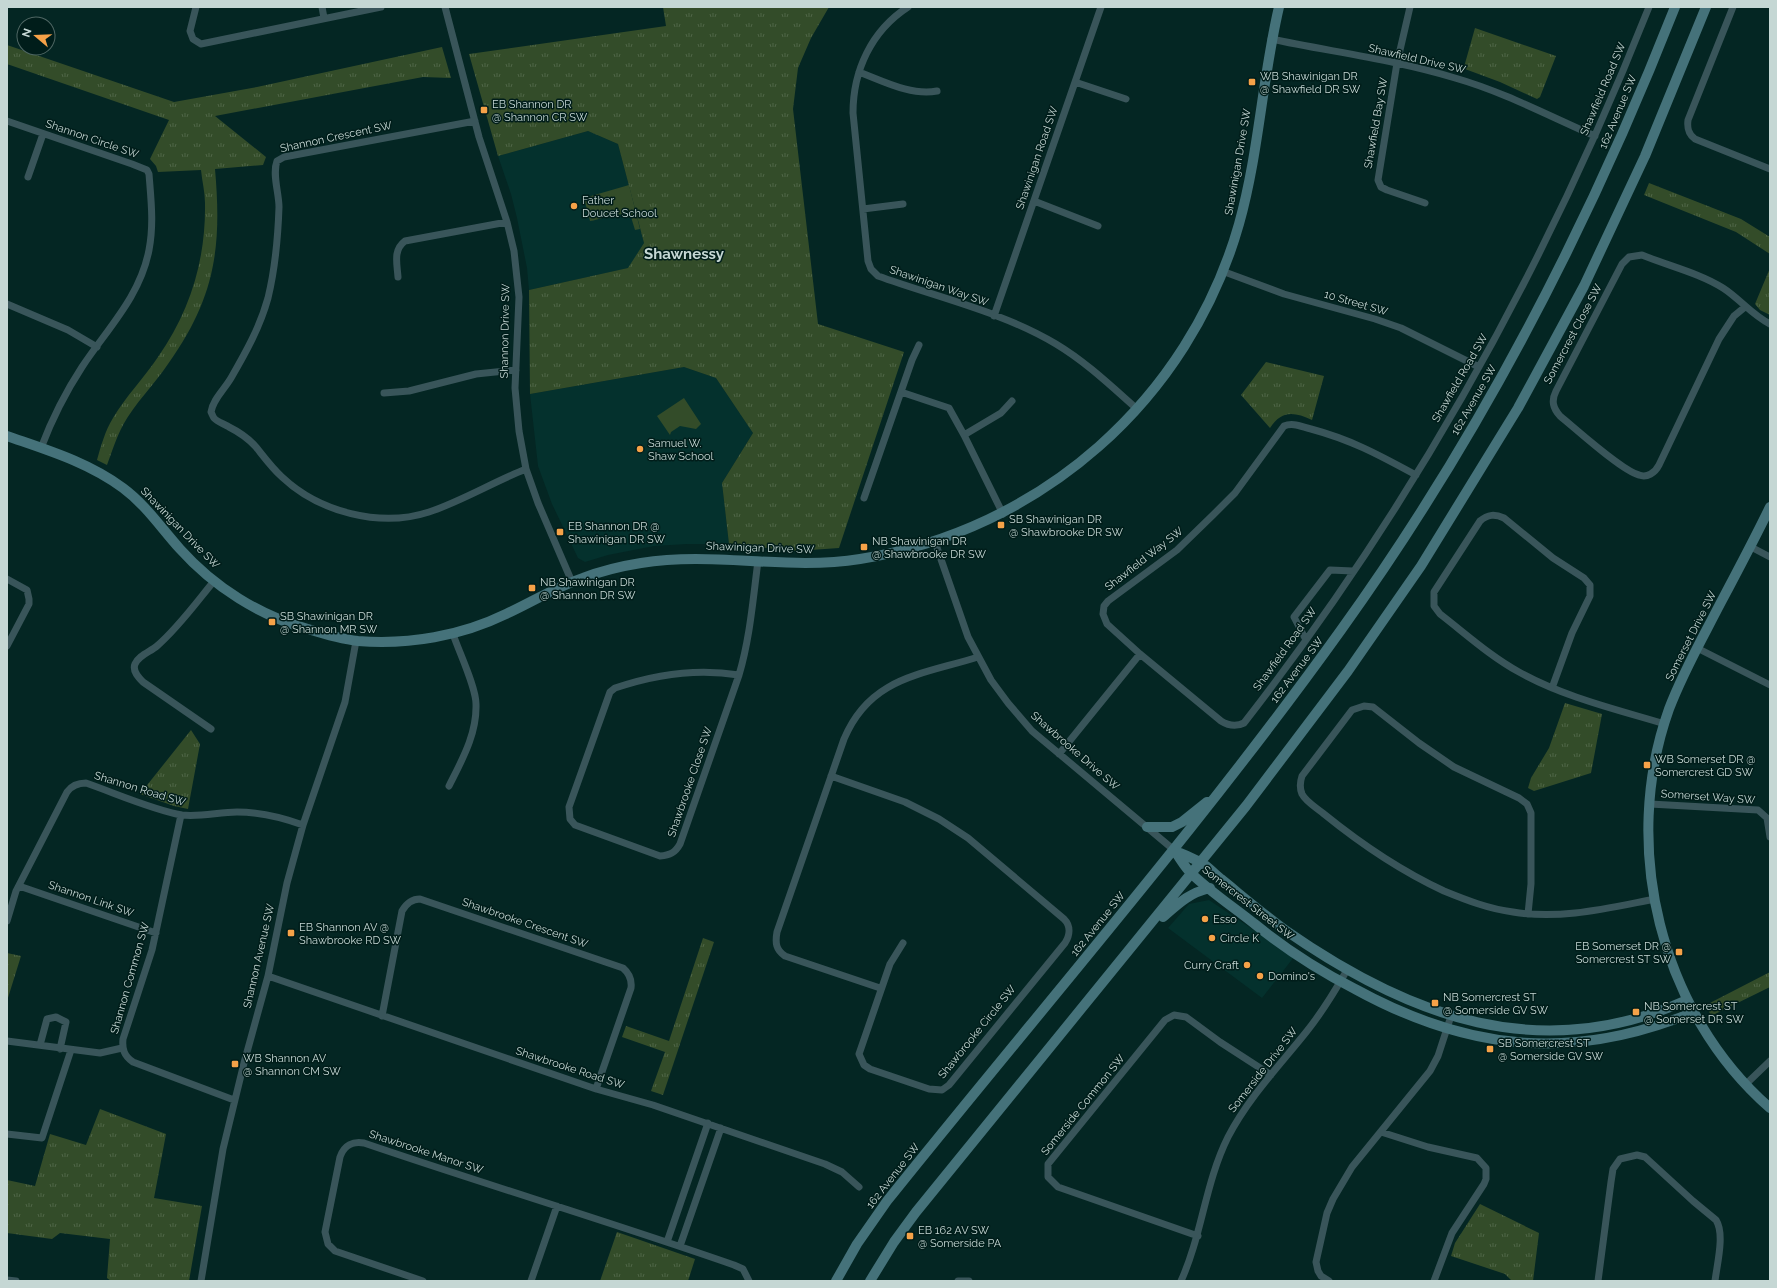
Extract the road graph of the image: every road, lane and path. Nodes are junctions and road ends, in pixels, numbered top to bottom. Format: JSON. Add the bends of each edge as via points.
{"nodes":[{"id":1,"x":196,"y":7,"type":"edge"},
{"id":2,"x":322,"y":7,"type":"edge"},
{"id":3,"x":381,"y":7,"type":"edge"},
{"id":4,"x":445,"y":7,"type":"edge"},
{"id":5,"x":908,"y":7,"type":"edge"},
{"id":6,"x":1101,"y":7,"type":"edge"},
{"id":7,"x":1279,"y":7,"type":"edge"},
{"id":8,"x":1410,"y":7,"type":"edge"},
{"id":9,"x":1649,"y":7,"type":"edge"},
{"id":10,"x":1675,"y":7,"type":"edge"},
{"id":11,"x":1706,"y":7,"type":"edge"},
{"id":12,"x":1733,"y":7,"type":"edge"},
{"id":13,"x":324,"y":18,"type":"junction"},
{"id":14,"x":1271,"y":39,"type":"junction"},
{"id":15,"x":1397,"y":63,"type":"junction"},
{"id":16,"x":859,"y":72,"type":"junction"},
{"id":17,"x":1075,"y":82,"type":"junction"},
{"id":18,"x":937,"y":92,"type":"dead end"},
{"id":19,"x":1126,"y":99,"type":"dead end"},
{"id":20,"x":7,"y":121,"type":"edge"},
{"id":21,"x":475,"y":121,"type":"junction"},
{"id":22,"x":43,"y":134,"type":"junction"},
{"id":23,"x":1595,"y":136,"type":"junction"},
{"id":24,"x":1770,"y":169,"type":"edge"},
{"id":25,"x":28,"y":177,"type":"dead end"},
{"id":26,"x":1034,"y":201,"type":"junction"},
{"id":27,"x":1425,"y":203,"type":"dead end"},
{"id":28,"x":903,"y":204,"type":"dead end"},
{"id":29,"x":863,"y":209,"type":"junction"},
{"id":30,"x":507,"y":222,"type":"junction"},
{"id":31,"x":1098,"y":226,"type":"dead end"},
{"id":32,"x":1222,"y":271,"type":"junction"},
{"id":33,"x":398,"y":277,"type":"dead end"},
{"id":34,"x":7,"y":304,"type":"edge"},
{"id":35,"x":1745,"y":307,"type":"junction"},
{"id":36,"x":994,"y":316,"type":"junction"},
{"id":37,"x":1770,"y":324,"type":"edge"},
{"id":38,"x":919,"y":345,"type":"dead end"},
{"id":39,"x":96,"y":347,"type":"junction"},
{"id":40,"x":1478,"y":367,"type":"junction"},
{"id":41,"x":516,"y":370,"type":"junction"},
{"id":42,"x":901,"y":392,"type":"junction"},
{"id":43,"x":384,"y":393,"type":"dead end"},
{"id":44,"x":1012,"y":401,"type":"dead end"},
{"id":45,"x":1137,"y":409,"type":"junction"},
{"id":46,"x":964,"y":435,"type":"junction"},
{"id":47,"x":7,"y":436,"type":"edge"},
{"id":48,"x":41,"y":448,"type":"junction"},
{"id":49,"x":526,"y":469,"type":"junction"},
{"id":50,"x":1416,"y":475,"type":"junction"},
{"id":51,"x":864,"y":498,"type":"dead end"},
{"id":52,"x":1770,"y":507,"type":"edge"},
{"id":53,"x":1003,"y":514,"type":"junction"},
{"id":54,"x":935,"y":542,"type":"junction"},
{"id":55,"x":1751,"y":547,"type":"junction"},
{"id":56,"x":1770,"y":557,"type":"edge"},
{"id":57,"x":758,"y":561,"type":"junction"},
{"id":58,"x":1353,"y":571,"type":"junction"},
{"id":59,"x":7,"y":579,"type":"edge"},
{"id":60,"x":214,"y":581,"type":"junction"},
{"id":61,"x":572,"y":582,"type":"junction"},
{"id":62,"x":453,"y":634,"type":"junction"},
{"id":63,"x":356,"y":640,"type":"junction"},
{"id":64,"x":1306,"y":640,"type":"junction"},
{"id":65,"x":7,"y":646,"type":"edge"},
{"id":66,"x":1697,"y":648,"type":"junction"},
{"id":67,"x":1140,"y":654,"type":"junction"},
{"id":68,"x":978,"y":657,"type":"junction"},
{"id":69,"x":739,"y":675,"type":"junction"},
{"id":70,"x":1770,"y":685,"type":"edge"},
{"id":71,"x":1552,"y":688,"type":"junction"},
{"id":72,"x":1665,"y":724,"type":"junction"},
{"id":73,"x":1235,"y":726,"type":"joint"},
{"id":74,"x":211,"y":729,"type":"dead end"},
{"id":75,"x":1058,"y":754,"type":"junction"},
{"id":76,"x":831,"y":776,"type":"junction"},
{"id":77,"x":449,"y":786,"type":"dead end"},
{"id":78,"x":1220,"y":790,"type":"junction"},
{"id":79,"x":1650,"y":804,"type":"junction"},
{"id":80,"x":181,"y":814,"type":"junction"},
{"id":81,"x":303,"y":825,"type":"junction"},
{"id":82,"x":1147,"y":827,"type":"junction"},
{"id":83,"x":1770,"y":837,"type":"edge"},
{"id":84,"x":1174,"y":850,"type":"junction"},
{"id":85,"x":1201,"y":862,"type":"junction"},
{"id":86,"x":1192,"y":874,"type":"junction"},
{"id":87,"x":19,"y":886,"type":"junction"},
{"id":88,"x":1210,"y":888,"type":"junction"},
{"id":89,"x":1654,"y":899,"type":"junction"},
{"id":90,"x":1528,"y":914,"type":"junction"},
{"id":91,"x":7,"y":921,"type":"edge"},
{"id":92,"x":156,"y":933,"type":"junction"},
{"id":93,"x":1143,"y":933,"type":"junction"},
{"id":94,"x":903,"y":944,"type":"dead end"},
{"id":95,"x":1347,"y":970,"type":"junction"},
{"id":96,"x":268,"y":976,"type":"junction"},
{"id":97,"x":1340,"y":982,"type":"junction"},
{"id":98,"x":880,"y":988,"type":"junction"},
{"id":99,"x":1687,"y":1000,"type":"junction"},
{"id":100,"x":1694,"y":1012,"type":"junction"},
{"id":101,"x":382,"y":1016,"type":"junction"},
{"id":102,"x":1451,"y":1016,"type":"junction"},
{"id":103,"x":1447,"y":1030,"type":"junction"},
{"id":104,"x":7,"y":1041,"type":"edge"},
{"id":105,"x":40,"y":1045,"type":"junction"},
{"id":106,"x":122,"y":1048,"type":"junction"},
{"id":107,"x":60,"y":1049,"type":"junction"},
{"id":108,"x":71,"y":1050,"type":"junction"},
{"id":109,"x":1770,"y":1061,"type":"edge"},
{"id":110,"x":1271,"y":1075,"type":"junction"},
{"id":111,"x":1745,"y":1085,"type":"junction"},
{"id":112,"x":596,"y":1089,"type":"junction"},
{"id":113,"x":234,"y":1100,"type":"junction"},
{"id":114,"x":1770,"y":1108,"type":"edge"},
{"id":115,"x":708,"y":1123,"type":"junction"},
{"id":116,"x":721,"y":1128,"type":"junction"},
{"id":117,"x":1381,"y":1132,"type":"junction"},
{"id":118,"x":7,"y":1134,"type":"edge"},
{"id":119,"x":859,"y":1187,"type":"dead end"},
{"id":120,"x":557,"y":1206,"type":"junction"},
{"id":121,"x":1198,"y":1236,"type":"junction"},
{"id":122,"x":667,"y":1242,"type":"junction"},
{"id":123,"x":680,"y":1246,"type":"junction"},
{"id":124,"x":7,"y":1280,"type":"edge"},
{"id":125,"x":16,"y":1281,"type":"edge"},
{"id":126,"x":201,"y":1281,"type":"edge"},
{"id":127,"x":423,"y":1281,"type":"edge"},
{"id":128,"x":531,"y":1281,"type":"edge"},
{"id":129,"x":749,"y":1281,"type":"edge"},
{"id":130,"x":836,"y":1281,"type":"edge"},
{"id":131,"x":870,"y":1281,"type":"edge"},
{"id":132,"x":958,"y":1281,"type":"edge"},
{"id":133,"x":969,"y":1281,"type":"edge"},
{"id":134,"x":1181,"y":1281,"type":"edge"},
{"id":135,"x":1329,"y":1281,"type":"edge"},
{"id":136,"x":1434,"y":1281,"type":"edge"},
{"id":137,"x":1598,"y":1281,"type":"edge"},
{"id":138,"x":1715,"y":1281,"type":"edge"}],
"edges":[{"from":1,"to":13,"type":"street","via":[[190,34],[192,40],[201,44]]},
{"from":2,"to":13,"type":"street"},
{"from":3,"to":13,"type":"street"},
{"from":4,"to":21,"type":"street","name":"Shannon Drive SW"},
{"from":5,"to":16,"type":"street","name":"Shawinigan Way SW","via":[[874,40]]},
{"from":6,"to":17,"type":"street","name":"Shawinigan Road SW"},
{"from":7,"to":14,"type":"street","name":"Shawinigan Drive SW"},
{"from":8,"to":15,"type":"street"},
{"from":9,"to":23,"type":"street","name":"Shawfield Road SW"},
{"from":10,"to":78,"type":"street","name":"162 Avenue SW","via":[[1620,141],[1560,267],[1462,445],[1343,628]]},
{"from":11,"to":85,"type":"street","via":[[1645,156],[1584,286],[1518,408],[1463,499],[1378,628],[1276,767]]},
{"from":12,"to":24,"type":"street","via":[[1688,120],[1688,131],[1695,139]]},
{"from":14,"to":15,"type":"street","name":"Shawfield Drive SW"},
{"from":14,"to":32,"type":"street","name":"Shawinigan Drive SW","via":[[1244,202]]},
{"from":15,"to":23,"type":"street","name":"Shawfield Drive SW","via":[[1487,89]]},
{"from":15,"to":27,"type":"street","name":"Shawfield Bay SW","via":[[1378,180],[1381,187],[1387,190]]},
{"from":16,"to":18,"type":"street","via":[[909,90]]},
{"from":16,"to":29,"type":"street","name":"Shawinigan Way SW","via":[[854,90],[853,114]]},
{"from":17,"to":19,"type":"street"},
{"from":17,"to":26,"type":"street","name":"Shawinigan Road SW"},
{"from":20,"to":22,"type":"street","name":"Shannon Circle SW"},
{"from":21,"to":30,"type":"street","name":"Shannon Drive SW"},
{"from":21,"to":49,"type":"street","name":"Shannon Crescent SW","via":[[284,157],[277,161],[278,228],[268,298],[257,333],[215,401],[211,412],[216,420],[252,443],[282,476],[305,494],[336,509],[365,516],[397,518],[428,512]]},
{"from":22,"to":25,"type":"street"},
{"from":22,"to":39,"type":"street","name":"Shannon Circle SW","via":[[132,164],[147,170],[149,174],[152,235],[149,251],[126,306]]},
{"from":23,"to":40,"type":"street","name":"Shawfield Road SW","via":[[1551,233]]},
{"from":26,"to":31,"type":"street"},
{"from":26,"to":36,"type":"street","name":"Shawinigan Road SW"},
{"from":28,"to":29,"type":"street"},
{"from":29,"to":36,"type":"street","name":"Shawinigan Way SW","via":[[868,261],[874,273]]},
{"from":30,"to":33,"type":"street","via":[[405,241],[396,254]]},
{"from":30,"to":41,"type":"street","name":"Shannon Drive SW","via":[[514,251],[519,297]]},
{"from":32,"to":40,"type":"street","name":"10 Street SW","via":[[1284,294],[1401,328]]},
{"from":32,"to":45,"type":"street","name":"Shawinigan Drive SW","via":[[1199,321],[1177,357]]},
{"from":34,"to":39,"type":"street","via":[[68,330]]},
{"from":35,"to":35,"type":"street","name":"Somercrest Close SW","via":[[1724,289],[1704,279],[1642,256],[1629,257],[1622,264],[1556,391],[1554,408],[1560,416],[1625,469],[1640,476],[1650,475],[1659,465],[1719,339],[1734,316]]},
{"from":35,"to":37,"type":"street","name":"Somercrest Close SW"},
{"from":36,"to":45,"type":"street","name":"Shawinigan Way SW","via":[[1037,334],[1070,353]]},
{"from":38,"to":42,"type":"street"},
{"from":39,"to":48,"type":"street","name":"Shannon Circle SW","via":[[68,389],[52,419]]},
{"from":40,"to":50,"type":"street","name":"Shawfield Road SW"},
{"from":41,"to":43,"type":"street","via":[[476,374],[409,391]]},
{"from":41,"to":49,"type":"street","name":"Shannon Drive SW","via":[[516,407]]},
{"from":42,"to":46,"type":"street","via":[[949,408]]},
{"from":42,"to":51,"type":"street"},
{"from":44,"to":46,"type":"street","via":[[1001,412]]},
{"from":45,"to":53,"type":"street","name":"Shawinigan Drive SW","via":[[1100,447],[1048,487]]},
{"from":46,"to":53,"type":"street"},
{"from":47,"to":48,"type":"street","name":"Shawinigan Drive SW"},
{"from":48,"to":60,"type":"street","name":"Shawinigan Drive SW","via":[[86,465],[121,487],[147,510],[184,553]]},
{"from":49,"to":61,"type":"street","name":"Shannon Drive SW"},
{"from":50,"to":58,"type":"street","name":"Shawfield Road SW"},
{"from":50,"to":67,"type":"street","name":"Shawfield Way SW","via":[[1348,440],[1295,424],[1284,426],[1235,493],[1213,515],[1177,550],[1106,603],[1103,614],[1107,624]]},
{"from":52,"to":55,"type":"street","name":"Somerset Drive SW"},
{"from":53,"to":54,"type":"street","name":"Shawinigan Drive SW"},
{"from":54,"to":57,"type":"street","name":"Shawinigan Drive SW","via":[[854,560],[795,564]]},
{"from":54,"to":68,"type":"street","name":"Shawbrooke Drive SW","via":[[964,626]]},
{"from":55,"to":56,"type":"street"},
{"from":55,"to":66,"type":"street","name":"Somerset Drive SW"},
{"from":57,"to":61,"type":"street","name":"Shawinigan Drive SW","via":[[671,559],[638,564]]},
{"from":57,"to":69,"type":"street","name":"Shawbrooke Close SW","via":[[750,625]]},
{"from":58,"to":64,"type":"street","name":"Shawfield Road SW"},
{"from":58,"to":64,"type":"street","via":[[1330,570],[1294,617]]},
{"from":59,"to":65,"type":"street","via":[[26,590],[30,599]]},
{"from":60,"to":63,"type":"street","name":"Shawinigan Drive SW","via":[[250,605],[285,622]]},
{"from":60,"to":74,"type":"street","via":[[172,630],[140,657],[134,668],[144,682]]},
{"from":61,"to":62,"type":"street","name":"Shawinigan Drive SW","via":[[505,615]]},
{"from":62,"to":63,"type":"street","name":"Shawinigan Drive SW","via":[[408,640]]},
{"from":62,"to":77,"type":"street","via":[[476,704],[470,741]]},
{"from":63,"to":81,"type":"street","name":"Shannon Avenue SW","via":[[345,702]]},
{"from":64,"to":73,"type":"street","name":"Shawfield Road SW","via":[[1244,723]]},
{"from":66,"to":70,"type":"street"},
{"from":66,"to":72,"type":"street","name":"Somerset Drive SW","via":[[1679,684]]},
{"from":67,"to":73,"type":"street","name":"Shawfield Way SW","via":[[1221,721]]},
{"from":67,"to":75,"type":"street"},
{"from":68,"to":75,"type":"street","name":"Shawbrooke Drive SW","via":[[991,680],[1013,709],[1032,731]]},
{"from":68,"to":76,"type":"street","via":[[907,678],[876,695],[852,723]]},
{"from":69,"to":69,"type":"street","name":"Shawbrooke Close SW","via":[[677,850],[672,854],[660,856],[575,825],[570,819],[569,807],[610,692],[615,688],[659,675],[694,672]]},
{"from":71,"to":71,"type":"street","via":[[1496,658],[1440,614],[1434,606],[1434,592],[1480,521],[1486,516],[1504,518],[1590,585],[1590,596],[1572,633]]},
{"from":71,"to":72,"type":"street"},
{"from":72,"to":79,"type":"street","name":"Somerset Drive SW","via":[[1654,770]]},
{"from":75,"to":82,"type":"street","name":"Shawbrooke Drive SW"},
{"from":76,"to":98,"type":"street","via":[[777,932],[776,944],[785,956]]},
{"from":76,"to":98,"type":"street","name":"Shawbrooke Circle SW","via":[[905,802],[953,827],[1064,919],[1069,929],[1069,937],[1065,943],[949,1085],[942,1090],[929,1090],[864,1065],[860,1050]]},
{"from":78,"to":82,"type":"street","via":[[1182,822],[1172,827]]},
{"from":78,"to":84,"type":"street","name":"162 Avenue SW"},
{"from":79,"to":83,"type":"street","name":"Somerset Way SW","via":[[1758,810],[1767,818]]},
{"from":79,"to":89,"type":"street","name":"Somerset Drive SW","via":[[1649,848]]},
{"from":80,"to":81,"type":"street","name":"Shannon Road SW","via":[[255,812],[271,814]]},
{"from":80,"to":87,"type":"street","name":"Shannon Road SW","via":[[86,783],[75,785],[67,792]]},
{"from":80,"to":92,"type":"street","name":"Shannon Common SW"},
{"from":81,"to":96,"type":"street","name":"Shannon Avenue SW","via":[[287,883]]},
{"from":82,"to":84,"type":"street","name":"Shawbrooke Drive SW"},
{"from":84,"to":85,"type":"street","name":"Somercrest Street SW"},
{"from":84,"to":86,"type":"street","name":"Somercrest Street SW"},
{"from":84,"to":130,"type":"street","name":"162 Avenue SW","via":[[892,1195],[857,1244]]},
{"from":85,"to":86,"type":"street"},
{"from":85,"to":95,"type":"street","name":"Somercrest Street SW","via":[[1284,929]]},
{"from":86,"to":88,"type":"street","name":"Somercrest Street SW"},
{"from":86,"to":93,"type":"street"},
{"from":87,"to":91,"type":"street","name":"Shannon Road SW"},
{"from":87,"to":92,"type":"street","name":"Shannon Link SW"},
{"from":88,"to":93,"type":"street","via":[[1186,897]]},
{"from":88,"to":97,"type":"street","name":"Somercrest Street SW","via":[[1275,940]]},
{"from":89,"to":90,"type":"street","via":[[1575,914]]},
{"from":89,"to":99,"type":"street","name":"Somerset Drive SW","via":[[1669,954]]},
{"from":90,"to":90,"type":"street","via":[[1476,904],[1443,890],[1374,851],[1305,798],[1300,787],[1302,776],[1352,710],[1364,706],[1373,707],[1454,767],[1527,804],[1531,813],[1531,884]]},
{"from":92,"to":106,"type":"street","name":"Shannon Common SW"},
{"from":93,"to":131,"type":"street","via":[[916,1212]]},
{"from":94,"to":98,"type":"street","via":[[890,964]]},
{"from":95,"to":97,"type":"street","name":"Somerside Drive SW"},
{"from":95,"to":102,"type":"street","name":"Somercrest Street SW","via":[[1413,1003]]},
{"from":96,"to":101,"type":"street","name":"Shawbrooke Road SW"},
{"from":96,"to":113,"type":"street","name":"Shannon Avenue SW"},
{"from":97,"to":103,"type":"street","name":"Somercrest Street SW","via":[[1402,1013]]},
{"from":97,"to":110,"type":"street","name":"Somerside Drive SW","via":[[1324,1009]]},
{"from":99,"to":100,"type":"street","name":"Somerset Drive SW"},
{"from":99,"to":102,"type":"street","name":"Somercrest Street SW","via":[[1630,1020],[1578,1029],[1505,1028]]},
{"from":100,"to":103,"type":"street","name":"Somercrest Street SW","via":[[1635,1033],[1571,1044],[1517,1043]]},
{"from":100,"to":111,"type":"street","name":"Somerset Drive SW","via":[[1720,1054]]},
{"from":101,"to":112,"type":"street","name":"Shawbrooke Road SW"},
{"from":101,"to":112,"type":"street","name":"Shawbrooke Crescent SW","via":[[402,911],[416,899],[623,968],[630,975],[631,988]]},
{"from":102,"to":103,"type":"street"},
{"from":103,"to":117,"type":"street","via":[[1430,1071]]},
{"from":104,"to":105,"type":"street"},
{"from":105,"to":107,"type":"street"},
{"from":105,"to":107,"type":"street","via":[[47,1019],[56,1017],[66,1022]]},
{"from":106,"to":108,"type":"street","via":[[100,1053]]},
{"from":106,"to":113,"type":"street","name":"Shannon Common SW","via":[[128,1059],[133,1062]]},
{"from":107,"to":108,"type":"street"},
{"from":108,"to":118,"type":"street","via":[[42,1138]]},
{"from":109,"to":111,"type":"street"},
{"from":110,"to":121,"type":"street","name":"Somerside Drive SW","via":[[1240,1115],[1228,1137],[1211,1178]]},
{"from":110,"to":121,"type":"street","name":"Somerside Common SW","via":[[1186,1017],[1174,1015],[1165,1020],[1048,1164],[1048,1177],[1058,1187]]},
{"from":111,"to":114,"type":"street","name":"Somerset Drive SW"},
{"from":112,"to":115,"type":"street","name":"Shawbrooke Road SW"},
{"from":113,"to":126,"type":"street","name":"Shannon Avenue SW","via":[[214,1196]]},
{"from":115,"to":116,"type":"street","name":"Shawbrooke Road SW"},
{"from":115,"to":122,"type":"street"},
{"from":116,"to":119,"type":"street","name":"Shawbrooke Road SW","via":[[825,1164],[842,1172]]},
{"from":116,"to":123,"type":"street"},
{"from":117,"to":135,"type":"street","via":[[1341,1183],[1327,1213],[1316,1266],[1321,1276]]},
{"from":117,"to":136,"type":"street","via":[[1428,1147],[1477,1158],[1486,1168],[1484,1184],[1452,1233]]},
{"from":120,"to":122,"type":"street","name":"Shawbrooke Manor SW"},
{"from":120,"to":127,"type":"street","name":"Shawbrooke Manor SW","via":[[364,1143],[350,1144],[344,1148],[340,1157],[325,1232],[328,1244],[335,1251]]},
{"from":120,"to":128,"type":"street"},
{"from":121,"to":134,"type":"street","name":"Somerside Drive SW"},
{"from":122,"to":123,"type":"street","name":"Shawbrooke Manor SW"},
{"from":123,"to":129,"type":"street","name":"Shawbrooke Manor SW","via":[[743,1269]]},
{"from":124,"to":125,"type":"street"},
{"from":132,"to":133,"type":"street"},
{"from":137,"to":138,"type":"street","via":[[1613,1169],[1620,1159],[1637,1155],[1649,1159],[1719,1224],[1721,1234]]}]}
